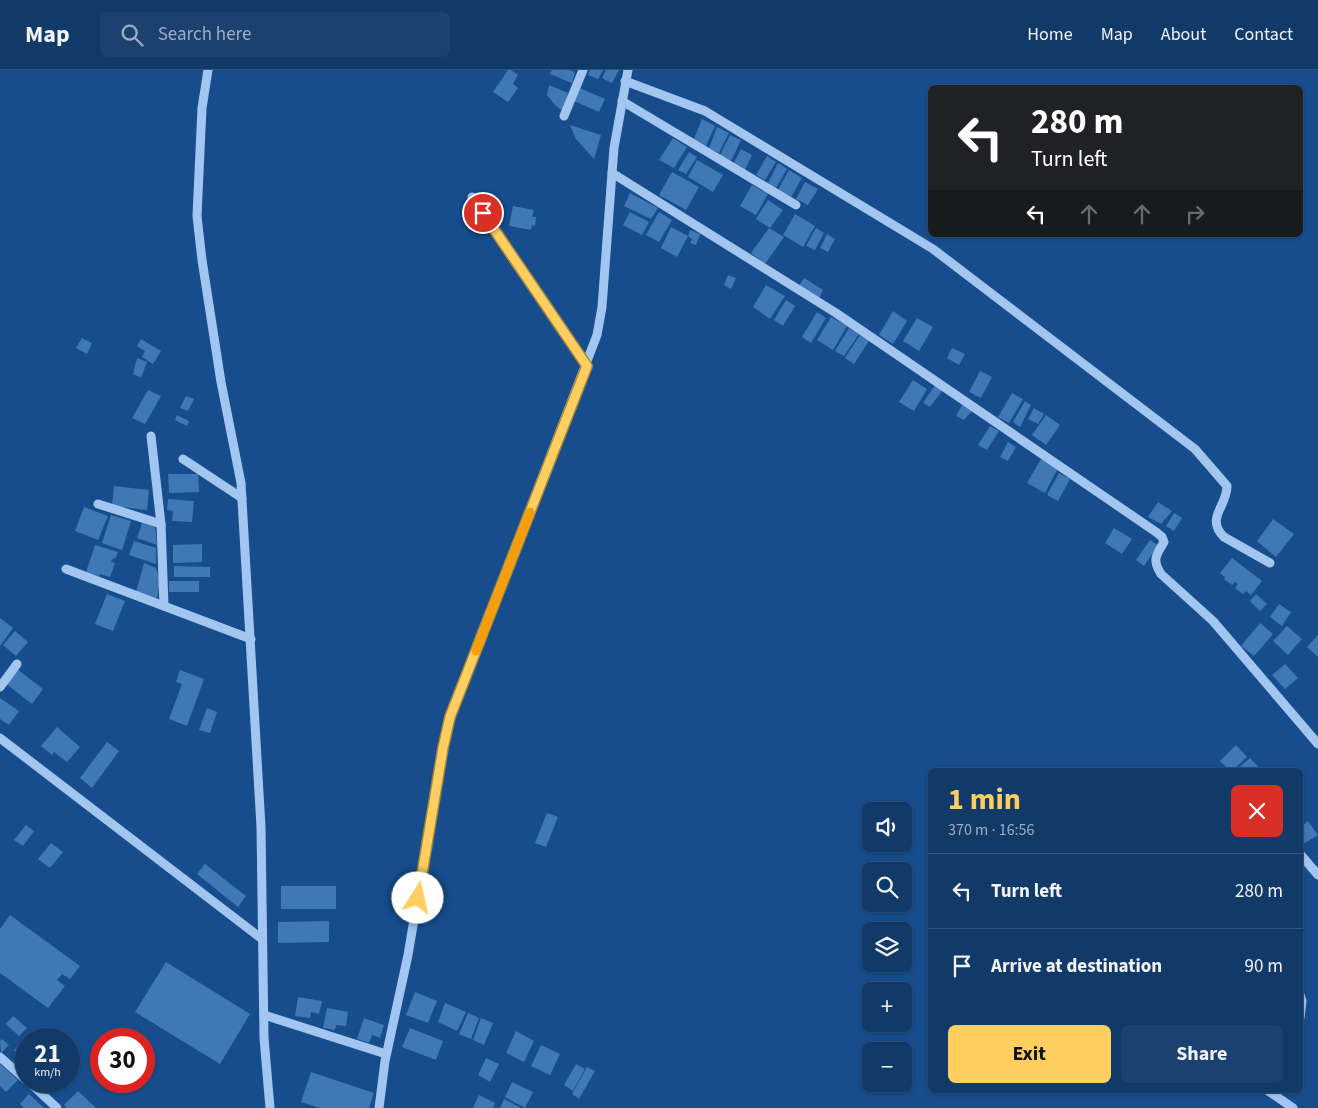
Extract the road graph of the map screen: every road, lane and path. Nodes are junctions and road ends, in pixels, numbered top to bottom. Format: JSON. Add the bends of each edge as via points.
{"nodes":[{"id":1,"x":208,"y":70,"type":"edge"},
{"id":2,"x":583,"y":70,"type":"edge"},
{"id":3,"x":628,"y":70,"type":"edge"},
{"id":4,"x":625,"y":80,"type":"junction"},
{"id":5,"x":622,"y":101,"type":"junction"},
{"id":6,"x":564,"y":116,"type":"dead end"},
{"id":7,"x":612,"y":173,"type":"junction"},
{"id":8,"x":472,"y":197,"type":"dead end"},
{"id":9,"x":796,"y":205,"type":"dead end"},
{"id":10,"x":587,"y":366,"type":"junction"},
{"id":11,"x":151,"y":436,"type":"dead end"},
{"id":12,"x":183,"y":459,"type":"dead end"},
{"id":13,"x":242,"y":498,"type":"junction"},
{"id":14,"x":98,"y":504,"type":"dead end"},
{"id":15,"x":160,"y":524,"type":"junction"},
{"id":16,"x":1270,"y":563,"type":"dead end"},
{"id":17,"x":66,"y":569,"type":"dead end"},
{"id":18,"x":164,"y":606,"type":"junction"},
{"id":19,"x":251,"y":639,"type":"junction"},
{"id":20,"x":18,"y":664,"type":"dead end"},
{"id":21,"x":0,"y":687,"type":"edge"},
{"id":22,"x":0,"y":738,"type":"edge"},
{"id":23,"x":1318,"y":744,"type":"edge"},
{"id":24,"x":1303,"y":858,"type":"edge"},
{"id":25,"x":1318,"y":875,"type":"edge"},
{"id":26,"x":262,"y":939,"type":"junction"},
{"id":27,"x":264,"y":1015,"type":"junction"},
{"id":28,"x":386,"y":1054,"type":"junction"},
{"id":29,"x":0,"y":1057,"type":"edge"},
{"id":30,"x":15,"y":1070,"type":"edge"},
{"id":31,"x":40,"y":1093,"type":"edge"},
{"id":32,"x":1271,"y":1093,"type":"edge"},
{"id":33,"x":57,"y":1108,"type":"edge"},
{"id":34,"x":270,"y":1108,"type":"edge"},
{"id":35,"x":379,"y":1108,"type":"edge"},
{"id":36,"x":1293,"y":1108,"type":"edge"}],
"edges":[{"from":1,"to":13,"type":"street","via":[[202,108],[197,216]]},
{"from":2,"to":6,"type":"street"},
{"from":3,"to":4,"type":"street"},
{"from":4,"to":5,"type":"street"},
{"from":4,"to":16,"type":"street","via":[[705,111],[933,249],[1195,449],[1227,486],[1215,522],[1218,531]]},
{"from":5,"to":7,"type":"street"},
{"from":5,"to":9,"type":"street"},
{"from":7,"to":10,"type":"street","via":[[602,314]]},
{"from":7,"to":23,"type":"street","via":[[836,313],[1156,532],[1164,542],[1155,560],[1161,574],[1213,621]]},
{"from":8,"to":10,"type":"street"},
{"from":10,"to":28,"type":"street","via":[[450,717],[408,954]]},
{"from":11,"to":15,"type":"street"},
{"from":12,"to":13,"type":"street"},
{"from":13,"to":19,"type":"street"},
{"from":14,"to":15,"type":"street"},
{"from":15,"to":18,"type":"street"},
{"from":17,"to":18,"type":"street"},
{"from":18,"to":19,"type":"street"},
{"from":19,"to":26,"type":"street","via":[[261,827]]},
{"from":20,"to":21,"type":"street"},
{"from":22,"to":26,"type":"street"},
{"from":24,"to":25,"type":"street"},
{"from":26,"to":27,"type":"street"},
{"from":27,"to":28,"type":"street"},
{"from":27,"to":34,"type":"street"},
{"from":28,"to":35,"type":"street"},
{"from":29,"to":30,"type":"street"},
{"from":31,"to":33,"type":"street"},
{"from":32,"to":36,"type":"street"}]}
